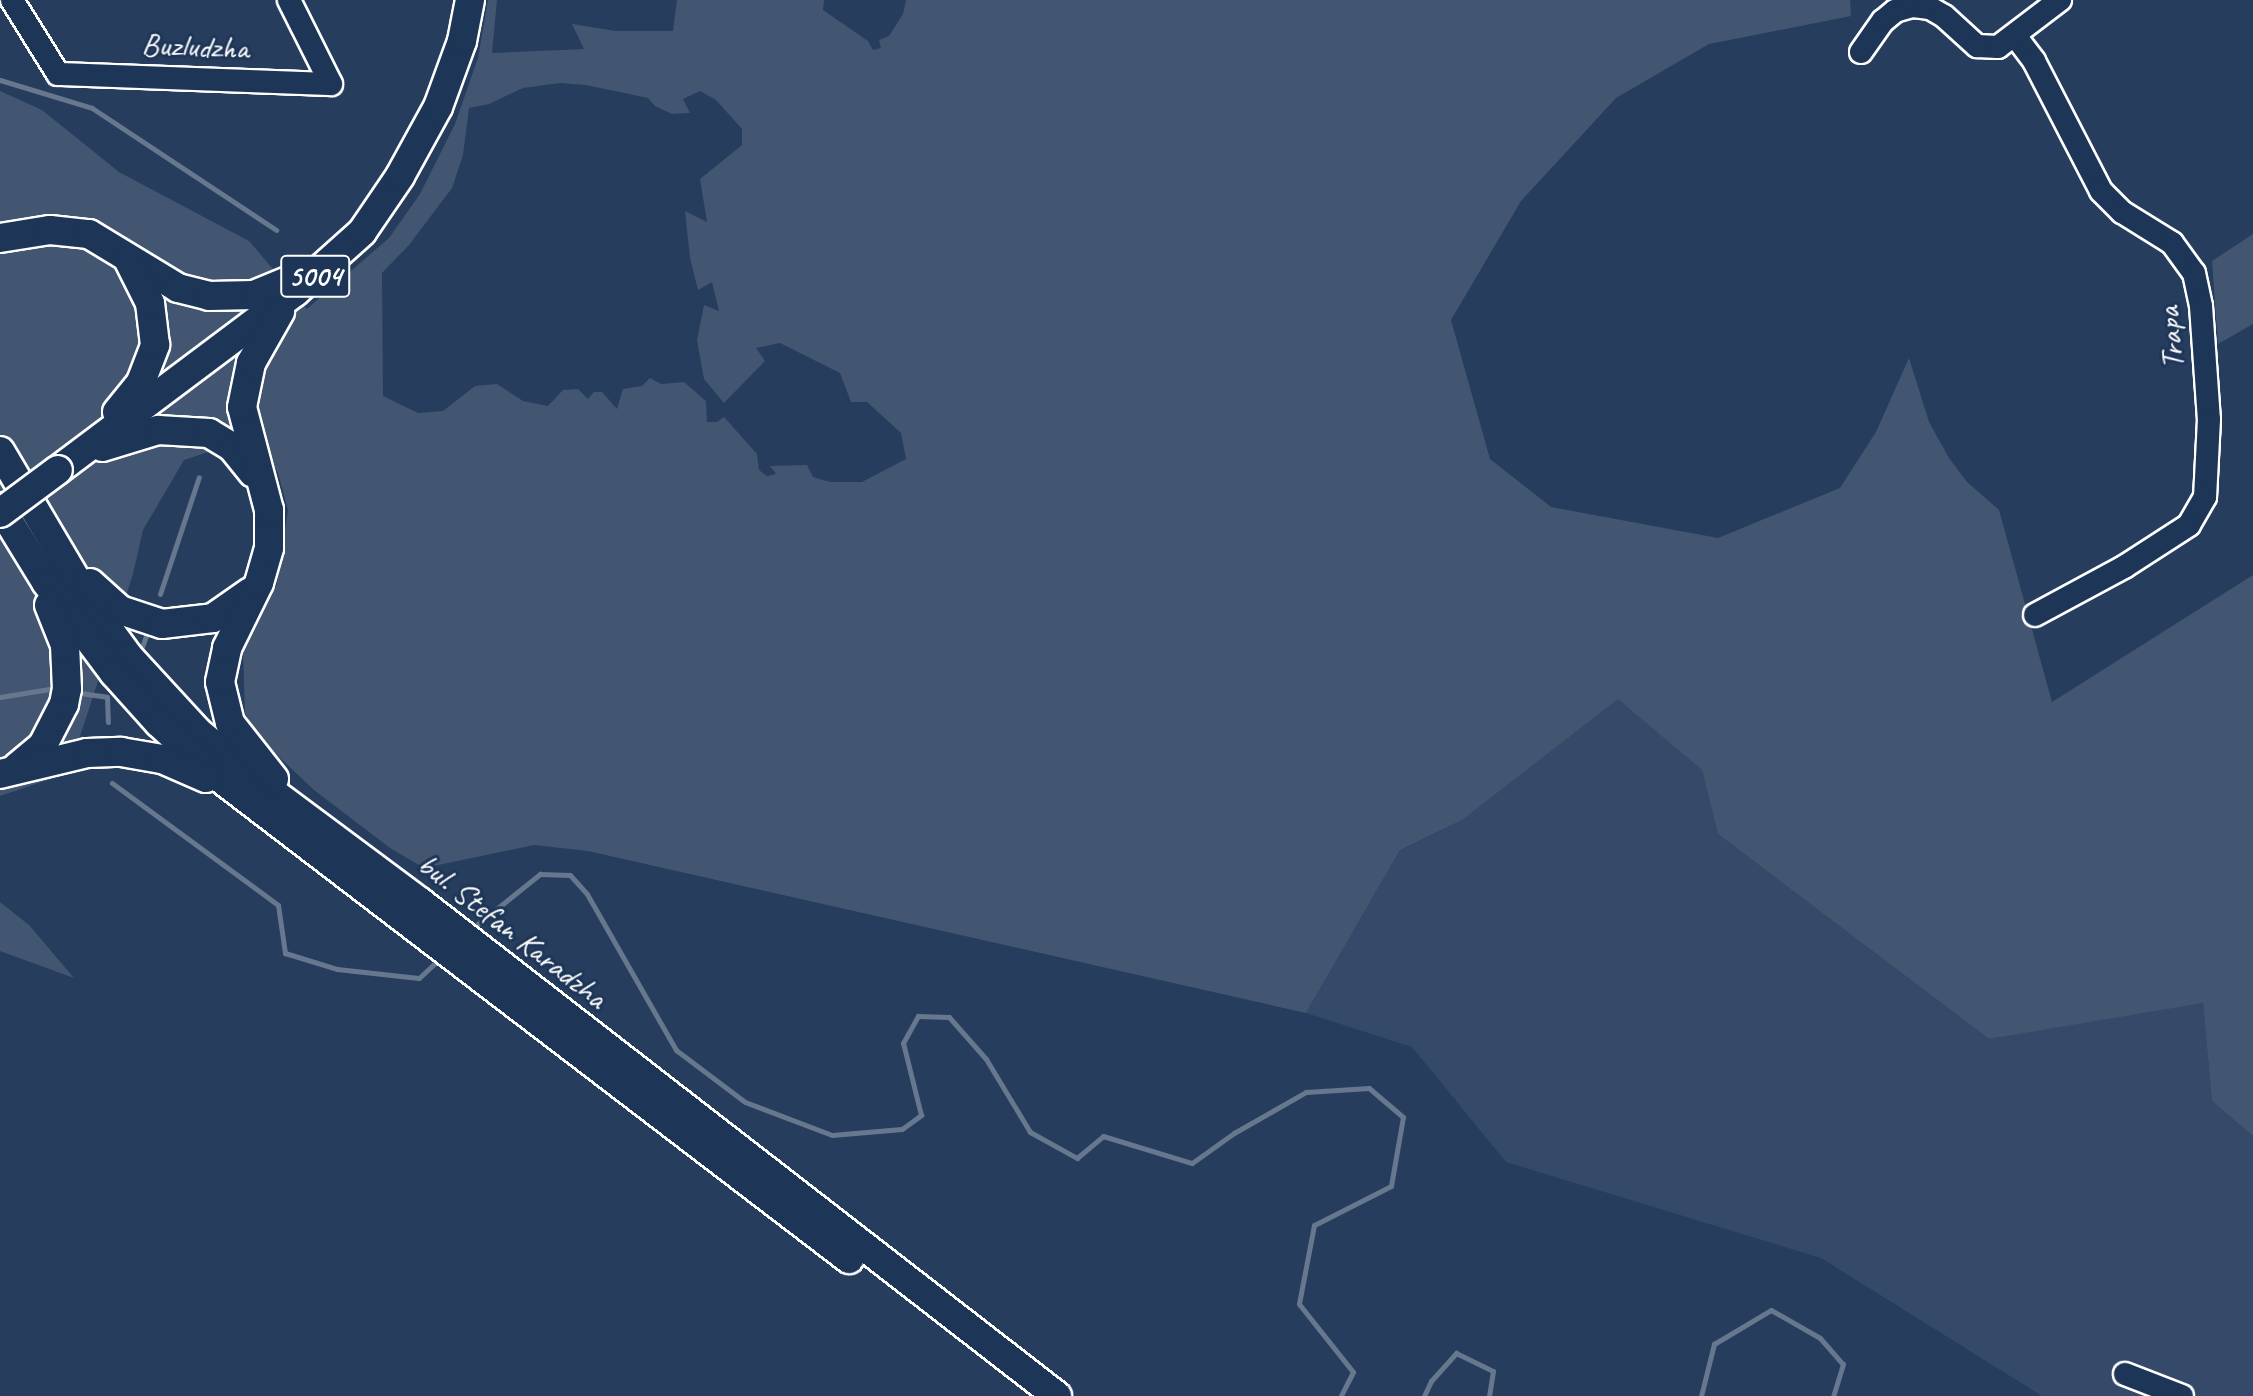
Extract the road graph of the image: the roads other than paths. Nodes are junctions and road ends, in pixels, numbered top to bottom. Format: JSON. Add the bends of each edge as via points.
{"nodes":[{"id":1,"x":12,"y":0,"type":"edge"},
{"id":2,"x":289,"y":0,"type":"edge"},
{"id":3,"x":470,"y":0,"type":"edge"},
{"id":4,"x":2060,"y":0,"type":"edge"},
{"id":5,"x":1913,"y":3,"type":"edge"},
{"id":6,"x":2016,"y":37,"type":"junction"},
{"id":7,"x":1861,"y":52,"type":"dead end"},
{"id":8,"x":5,"y":241,"type":"edge"},
{"id":9,"x":342,"y":253,"type":"junction"},
{"id":10,"x":128,"y":258,"type":"junction"},
{"id":11,"x":295,"y":292,"type":"junction"},
{"id":12,"x":3,"y":455,"type":"edge"},
{"id":13,"x":67,"y":463,"type":"junction"},
{"id":14,"x":261,"y":486,"type":"junction"},
{"id":15,"x":0,"y":507,"type":"edge"},
{"id":16,"x":0,"y":513,"type":"edge"},
{"id":17,"x":31,"y":533,"type":"junction"},
{"id":18,"x":259,"y":583,"type":"junction"},
{"id":19,"x":2035,"y":615,"type":"dead end"},
{"id":20,"x":7,"y":772,"type":"edge"},
{"id":21,"x":300,"y":827,"type":"junction"},
{"id":22,"x":2125,"y":1374,"type":"dead end"},
{"id":23,"x":1025,"y":1396,"type":"edge"},
{"id":24,"x":1057,"y":1396,"type":"edge"},
{"id":25,"x":2182,"y":1396,"type":"edge"}],
"edges":[{"from":1,"to":2,"type":"street","name":"Buzludzha","via":[[58,74],[331,84]]},
{"from":3,"to":9,"type":"main road","number":"5004","via":[[450,77],[419,146],[379,210]]},
{"from":4,"to":6,"type":"street"},
{"from":5,"to":6,"type":"street","via":[[1944,16],[1977,46],[1998,47]]},
{"from":5,"to":7,"type":"street","via":[[1883,21]]},
{"from":6,"to":19,"type":"street","name":"Trapa","via":[[2034,61],[2101,191],[2122,212],[2172,243],[2194,273],[2209,419],[2208,481],[2196,518],[2161,546]]},
{"from":8,"to":10,"type":"main road","via":[[38,231],[75,230],[100,237]]},
{"from":9,"to":10,"type":"main road","via":[[265,292],[226,298],[178,288]]},
{"from":9,"to":11,"type":"main road","number":"5004"},
{"from":10,"to":13,"type":"main road","via":[[154,317],[152,358],[135,392]]},
{"from":11,"to":13,"type":"main road","number":"5004"},
{"from":11,"to":14,"type":"main road","via":[[256,350],[243,391],[243,421]]},
{"from":12,"to":17,"type":"main road","name":"bul. Stefan Karadzha"},
{"from":13,"to":14,"type":"main road","via":[[142,433],[194,431],[221,438]]},
{"from":13,"to":16,"type":"main road","number":"5004","bridge":true},
{"from":14,"to":18,"type":"main road","via":[[270,534]]},
{"from":15,"to":17,"type":"main road","name":"bul. Stefan Karadzha"},
{"from":17,"to":18,"type":"main road","via":[[120,610],[148,622],[213,618]]},
{"from":17,"to":20,"type":"main road","via":[[68,675],[64,704],[51,730],[35,753]]},
{"from":17,"to":21,"type":"main road","name":"bul. Stefan Karadzha","via":[[91,644],[159,723],[216,775]]},
{"from":18,"to":21,"type":"main road","via":[[223,659],[222,702],[243,744]]},
{"from":20,"to":21,"type":"main road","via":[[105,751],[148,755],[203,776]]},
{"from":21,"to":23,"type":"main road","name":"bul. Stefan Karadzha"},
{"from":21,"to":24,"type":"main road","name":"bul. Stefan Karadzha"},
{"from":22,"to":25,"type":"street"}]}
